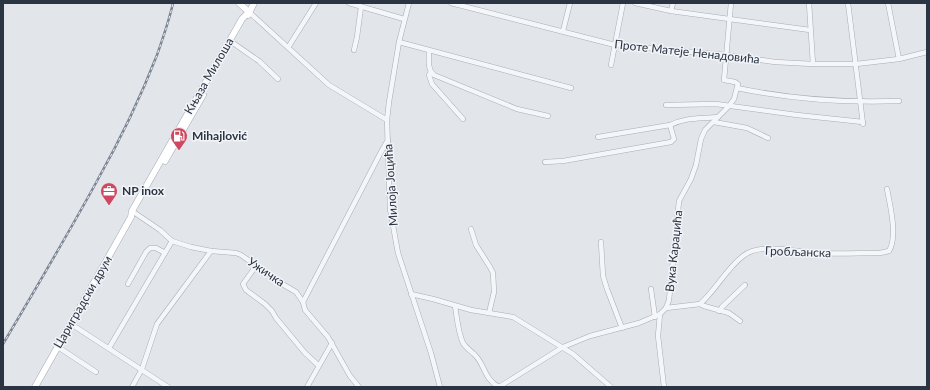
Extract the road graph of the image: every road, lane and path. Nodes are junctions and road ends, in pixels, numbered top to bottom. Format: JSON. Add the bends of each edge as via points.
{"nodes":[{"id":1,"x":239,"y":3,"type":"edge"},
{"id":2,"x":254,"y":3,"type":"edge"},
{"id":3,"x":316,"y":3,"type":"edge"},
{"id":4,"x":349,"y":3,"type":"edge"},
{"id":5,"x":409,"y":3,"type":"edge"},
{"id":6,"x":454,"y":3,"type":"edge"},
{"id":7,"x":570,"y":3,"type":"edge"},
{"id":8,"x":623,"y":3,"type":"edge"},
{"id":9,"x":635,"y":3,"type":"edge"},
{"id":10,"x":673,"y":3,"type":"edge"},
{"id":11,"x":731,"y":3,"type":"edge"},
{"id":12,"x":809,"y":3,"type":"edge"},
{"id":13,"x":848,"y":3,"type":"edge"},
{"id":14,"x":888,"y":3,"type":"edge"},
{"id":15,"x":361,"y":7,"type":"junction"},
{"id":16,"x":671,"y":11,"type":"junction"},
{"id":17,"x":249,"y":12,"type":"junction"},
{"id":18,"x":404,"y":19,"type":"junction"},
{"id":19,"x":730,"y":19,"type":"junction"},
{"id":20,"x":810,"y":30,"type":"junction"},
{"id":21,"x":562,"y":31,"type":"junction"},
{"id":22,"x":399,"y":42,"type":"junction"},
{"id":23,"x":233,"y":43,"type":"junction"},
{"id":24,"x":615,"y":45,"type":"junction"},
{"id":25,"x":289,"y":46,"type":"junction"},
{"id":26,"x":354,"y":50,"type":"dead end"},
{"id":27,"x":429,"y":51,"type":"junction"},
{"id":28,"x":927,"y":52,"type":"edge"},
{"id":29,"x":726,"y":55,"type":"junction"},
{"id":30,"x":899,"y":59,"type":"junction"},
{"id":31,"x":813,"y":64,"type":"junction"},
{"id":32,"x":856,"y":64,"type":"junction"},
{"id":33,"x":611,"y":65,"type":"dead end"},
{"id":34,"x":431,"y":72,"type":"junction"},
{"id":35,"x":278,"y":79,"type":"dead end"},
{"id":36,"x":571,"y":88,"type":"dead end"},
{"id":37,"x":737,"y":88,"type":"junction"},
{"id":38,"x":899,"y":101,"type":"dead end"},
{"id":39,"x":861,"y":102,"type":"junction"},
{"id":40,"x":666,"y":105,"type":"dead end"},
{"id":41,"x":729,"y":106,"type":"junction"},
{"id":42,"x":548,"y":116,"type":"dead end"},
{"id":43,"x":718,"y":117,"type":"junction"},
{"id":44,"x":462,"y":119,"type":"dead end"},
{"id":45,"x":387,"y":120,"type":"junction"},
{"id":46,"x":714,"y":122,"type":"junction"},
{"id":47,"x":670,"y":125,"type":"junction"},
{"id":48,"x":598,"y":137,"type":"dead end"},
{"id":49,"x":768,"y":138,"type":"dead end"},
{"id":50,"x":388,"y":140,"type":"junction"},
{"id":51,"x":545,"y":162,"type":"dead end"},
{"id":52,"x":149,"y":185,"type":"junction"},
{"id":53,"x":887,"y":189,"type":"dead end"},
{"id":54,"x":133,"y":214,"type":"junction"},
{"id":55,"x":471,"y":229,"type":"dead end"},
{"id":56,"x":172,"y":241,"type":"junction"},
{"id":57,"x":600,"y":242,"type":"dead end"},
{"id":58,"x":211,"y":251,"type":"junction"},
{"id":59,"x":165,"y":253,"type":"junction"},
{"id":60,"x":256,"y":266,"type":"junction"},
{"id":61,"x":128,"y":284,"type":"dead end"},
{"id":62,"x":745,"y":285,"type":"dead end"},
{"id":63,"x":651,"y":289,"type":"dead end"},
{"id":64,"x":411,"y":294,"type":"junction"},
{"id":65,"x":303,"y":302,"type":"junction"},
{"id":66,"x":700,"y":304,"type":"junction"},
{"id":67,"x":455,"y":306,"type":"junction"},
{"id":68,"x":666,"y":308,"type":"junction"},
{"id":69,"x":719,"y":310,"type":"junction"},
{"id":70,"x":489,"y":313,"type":"junction"},
{"id":71,"x":660,"y":314,"type":"junction"},
{"id":72,"x":655,"y":317,"type":"junction"},
{"id":73,"x":740,"y":321,"type":"dead end"},
{"id":74,"x":71,"y":324,"type":"junction"},
{"id":75,"x":622,"y":328,"type":"junction"},
{"id":76,"x":332,"y":344,"type":"junction"},
{"id":77,"x":58,"y":347,"type":"junction"},
{"id":78,"x":563,"y":347,"type":"junction"},
{"id":79,"x":109,"y":348,"type":"junction"},
{"id":80,"x":318,"y":366,"type":"junction"},
{"id":81,"x":142,"y":369,"type":"junction"},
{"id":82,"x":96,"y":372,"type":"dead end"},
{"id":83,"x":35,"y":387,"type":"edge"},
{"id":84,"x":132,"y":387,"type":"edge"},
{"id":85,"x":168,"y":387,"type":"edge"},
{"id":86,"x":307,"y":387,"type":"edge"},
{"id":87,"x":359,"y":387,"type":"edge"},
{"id":88,"x":440,"y":387,"type":"edge"},
{"id":89,"x":499,"y":387,"type":"edge"},
{"id":90,"x":610,"y":387,"type":"edge"},
{"id":91,"x":664,"y":387,"type":"edge"}],
"edges":[{"from":1,"to":17,"type":"main road"},
{"from":2,"to":17,"type":"main road","name":"Књаза Милоша"},
{"from":3,"to":25,"type":"street"},
{"from":4,"to":15,"type":"street"},
{"from":5,"to":18,"type":"street","name":"Милоја Јоцића"},
{"from":6,"to":21,"type":"street","name":"Проте Матеје Ненадовића"},
{"from":7,"to":21,"type":"street"},
{"from":8,"to":24,"type":"street"},
{"from":9,"to":16,"type":"street"},
{"from":10,"to":16,"type":"street"},
{"from":11,"to":19,"type":"street"},
{"from":12,"to":20,"type":"street"},
{"from":13,"to":32,"type":"street"},
{"from":14,"to":30,"type":"street"},
{"from":15,"to":18,"type":"street"},
{"from":15,"to":26,"type":"street"},
{"from":16,"to":19,"type":"street"},
{"from":17,"to":23,"type":"main road","name":"Књаза Милоша"},
{"from":17,"to":25,"type":"street"},
{"from":17,"to":52,"type":"main road","name":"Књаза Милоша","via":[[242,19]]},
{"from":18,"to":22,"type":"street","name":"Милоја Јоцића"},
{"from":19,"to":20,"type":"street"},
{"from":19,"to":29,"type":"street"},
{"from":20,"to":31,"type":"street"},
{"from":21,"to":24,"type":"street","name":"Проте Матеје Ненадовића"},
{"from":22,"to":27,"type":"street"},
{"from":22,"to":45,"type":"street","name":"Милоја Јоцића"},
{"from":23,"to":35,"type":"street","via":[[259,61]]},
{"from":23,"to":52,"type":"main road","name":"Књаза Милоша"},
{"from":24,"to":29,"type":"street","name":"Проте Матеје Ненадовића"},
{"from":24,"to":33,"type":"street"},
{"from":25,"to":45,"type":"street","via":[[329,85]]},
{"from":27,"to":34,"type":"street"},
{"from":27,"to":36,"type":"street"},
{"from":28,"to":30,"type":"street","name":"Проте Матеје Ненадовића"},
{"from":29,"to":31,"type":"street","name":"Проте Матеје Ненадовића"},
{"from":29,"to":37,"type":"street","via":[[724,80],[738,83]]},
{"from":30,"to":32,"type":"street","name":"Проте Матеје Ненадовића"},
{"from":31,"to":32,"type":"street","name":"Проте Матеје Ненадовића"},
{"from":32,"to":39,"type":"street"},
{"from":34,"to":42,"type":"street","via":[[517,109]]},
{"from":34,"to":44,"type":"street","via":[[429,75],[432,84]]},
{"from":37,"to":39,"type":"street","via":[[804,98]]},
{"from":37,"to":41,"type":"street","name":"Вука Караџића"},
{"from":38,"to":39,"type":"street"},
{"from":39,"to":41,"type":"street","via":[[863,123]]},
{"from":40,"to":41,"type":"street"},
{"from":41,"to":43,"type":"street","name":"Вука Караџића"},
{"from":43,"to":46,"type":"street","name":"Вука Караџића"},
{"from":43,"to":47,"type":"street","via":[[693,118]]},
{"from":45,"to":50,"type":"street","name":"Милоја Јоцића"},
{"from":46,"to":49,"type":"street","via":[[747,128]]},
{"from":46,"to":68,"type":"street","name":"Вука Караџића","via":[[705,130],[701,139],[691,179],[679,201],[669,300]]},
{"from":47,"to":48,"type":"street"},
{"from":47,"to":51,"type":"street","via":[[674,139],[671,142]]},
{"from":50,"to":64,"type":"street","name":"Милоја Јоцића","via":[[390,209],[398,252]]},
{"from":50,"to":65,"type":"street"},
{"from":52,"to":54,"type":"main road","name":"Цариградски друм"},
{"from":53,"to":66,"type":"street","name":"Гробљанска","via":[[893,236],[889,251],[752,251],[734,264]]},
{"from":54,"to":56,"type":"street","name":"Ужичка","via":[[160,230]]},
{"from":54,"to":74,"type":"main road","name":"Цариградски друм"},
{"from":55,"to":70,"type":"street","via":[[476,245],[493,273],[494,292]]},
{"from":56,"to":58,"type":"street","name":"Ужичка"},
{"from":56,"to":59,"type":"street"},
{"from":57,"to":75,"type":"street","via":[[605,282]]},
{"from":58,"to":60,"type":"street","name":"Ужичка","via":[[236,253]]},
{"from":58,"to":81,"type":"street","via":[[157,324]]},
{"from":59,"to":61,"type":"street","via":[[150,248]]},
{"from":59,"to":79,"type":"street"},
{"from":60,"to":65,"type":"street","name":"Ужичка","via":[[296,292]]},
{"from":60,"to":80,"type":"street","via":[[244,284],[246,290],[265,304]]},
{"from":62,"to":69,"type":"street"},
{"from":63,"to":72,"type":"street"},
{"from":64,"to":67,"type":"street"},
{"from":64,"to":88,"type":"street","name":"Милоја Јоцића"},
{"from":65,"to":76,"type":"street","name":"Ужичка","via":[[305,310]]},
{"from":66,"to":68,"type":"street"},
{"from":66,"to":69,"type":"street"},
{"from":67,"to":70,"type":"street"},
{"from":67,"to":89,"type":"street","via":[[464,344],[475,355],[492,384]]},
{"from":68,"to":71,"type":"street"},
{"from":69,"to":73,"type":"street"},
{"from":70,"to":78,"type":"street","via":[[513,317]]},
{"from":71,"to":72,"type":"street"},
{"from":71,"to":91,"type":"street","via":[[658,336]]},
{"from":72,"to":75,"type":"street"},
{"from":74,"to":77,"type":"main road","name":"Цариградски друм"},
{"from":74,"to":79,"type":"street"},
{"from":75,"to":78,"type":"street","via":[[590,336]]},
{"from":76,"to":80,"type":"street"},
{"from":76,"to":87,"type":"street","name":"Ужичка"},
{"from":77,"to":82,"type":"street"},
{"from":77,"to":83,"type":"main road","name":"Цариградски друм"},
{"from":78,"to":89,"type":"street"},
{"from":78,"to":90,"type":"street"},
{"from":79,"to":81,"type":"street"},
{"from":80,"to":86,"type":"street"},
{"from":81,"to":84,"type":"street"},
{"from":81,"to":85,"type":"street"}]}
